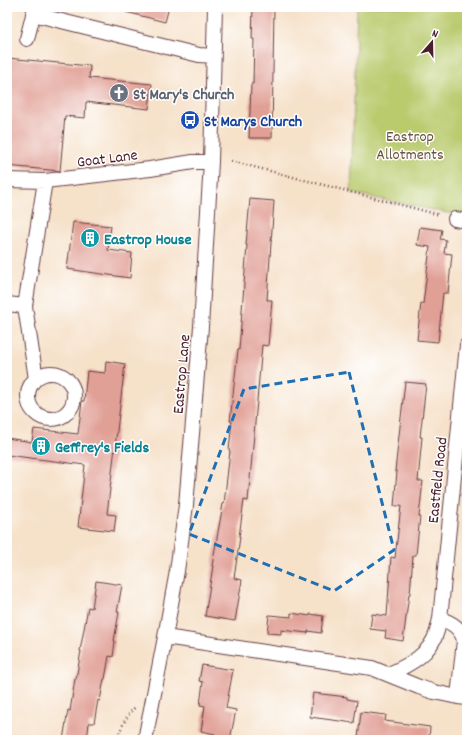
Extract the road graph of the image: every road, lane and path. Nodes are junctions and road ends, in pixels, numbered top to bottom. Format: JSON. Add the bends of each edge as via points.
{"nodes":[{"id":1,"x":216,"y":7,"type":"edge"},
{"id":2,"x":34,"y":10,"type":"edge"},
{"id":3,"x":27,"y":39,"type":"dead end"},
{"id":4,"x":214,"y":56,"type":"junction"},
{"id":5,"x":232,"y":161,"type":"dead end"},
{"id":6,"x":211,"y":162,"type":"junction"},
{"id":7,"x":7,"y":180,"type":"edge"},
{"id":8,"x":45,"y":181,"type":"junction"},
{"id":9,"x":461,"y":220,"type":"edge"},
{"id":10,"x":7,"y":304,"type":"edge"},
{"id":11,"x":25,"y":306,"type":"junction"},
{"id":12,"x":467,"y":345,"type":"edge"},
{"id":13,"x":36,"y":379,"type":"dead end"},
{"id":14,"x":440,"y":618,"type":"junction"},
{"id":15,"x":166,"y":637,"type":"junction"},
{"id":16,"x":389,"y":674,"type":"junction"},
{"id":17,"x":462,"y":698,"type":"edge"},
{"id":18,"x":153,"y":701,"type":"junction"},
{"id":19,"x":116,"y":740,"type":"edge"},
{"id":20,"x":145,"y":740,"type":"edge"}],
"edges":[{"from":1,"to":4,"type":"street","name":"Eastrop Lane"},
{"from":2,"to":3,"type":"street"},
{"from":2,"to":4,"type":"street","via":[[199,55]]},
{"from":4,"to":6,"type":"street","name":"Eastrop Lane"},
{"from":5,"to":9,"type":"path"},
{"from":6,"to":8,"type":"street","name":"Goat Lane","via":[[193,162]]},
{"from":6,"to":15,"type":"street","name":"Eastrop Lane","via":[[201,327],[186,505]]},
{"from":7,"to":8,"type":"street","name":"Goat Lane"},
{"from":8,"to":11,"type":"street"},
{"from":10,"to":11,"type":"street"},
{"from":11,"to":13,"type":"street"},
{"from":12,"to":14,"type":"street","name":"Eastfield Road"},
{"from":14,"to":16,"type":"street","name":"Eastfield Road","via":[[435,638],[428,649],[410,663]]},
{"from":14,"to":17,"type":"street","via":[[454,624],[464,640]]},
{"from":15,"to":16,"type":"street","via":[[372,668]]},
{"from":15,"to":18,"type":"street","name":"Eastrop Lane"},
{"from":16,"to":17,"type":"street","via":[[434,692]]},
{"from":18,"to":19,"type":"path","via":[[134,708]]},
{"from":18,"to":20,"type":"street","name":"Eastrop Lane"}]}
